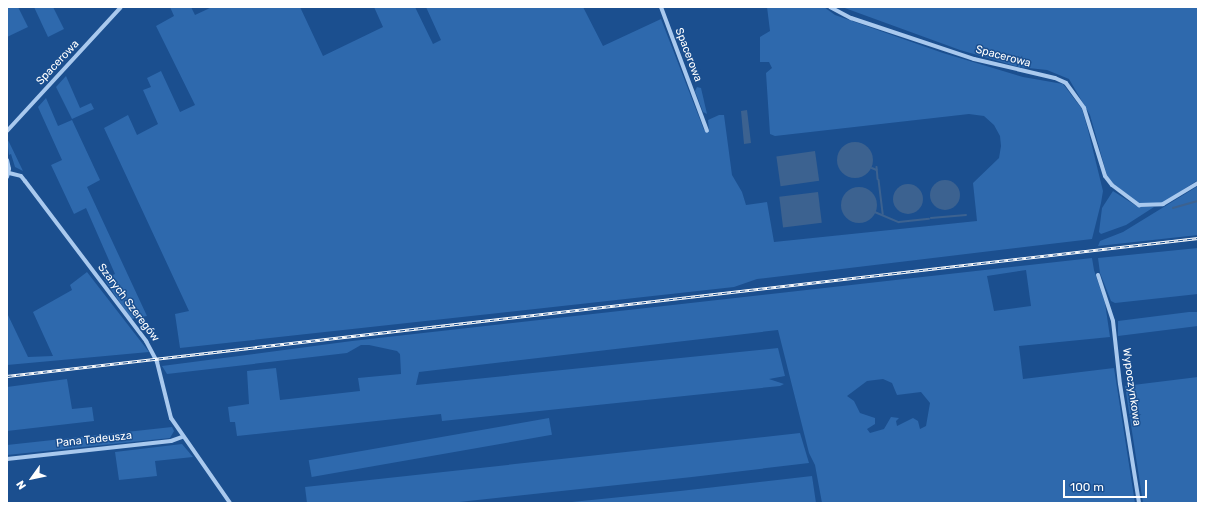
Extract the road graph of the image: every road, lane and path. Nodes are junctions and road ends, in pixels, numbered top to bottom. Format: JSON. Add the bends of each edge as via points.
{"nodes":[{"id":1,"x":121,"y":7,"type":"edge"},
{"id":2,"x":661,"y":7,"type":"edge"},
{"id":3,"x":830,"y":7,"type":"edge"},
{"id":4,"x":7,"y":131,"type":"edge"},
{"id":5,"x":707,"y":131,"type":"dead end"},
{"id":6,"x":7,"y":160,"type":"edge"},
{"id":7,"x":8,"y":175,"type":"edge"},
{"id":8,"x":1198,"y":183,"type":"edge"},
{"id":9,"x":1098,"y":275,"type":"dead end"},
{"id":10,"x":182,"y":437,"type":"junction"},
{"id":11,"x":7,"y":459,"type":"edge"},
{"id":12,"x":230,"y":503,"type":"edge"},
{"id":13,"x":1139,"y":503,"type":"edge"}],
"edges":[{"from":1,"to":4,"type":"street","name":"Spacerowa"},
{"from":2,"to":5,"type":"street","name":"Spacerowa"},
{"from":3,"to":8,"type":"street","name":"Spacerowa","via":[[851,18],[969,57],[1066,83],[1084,108],[1105,176],[1112,185],[1139,205],[1163,204]]},
{"from":6,"to":7,"type":"street"},
{"from":7,"to":10,"type":"street","name":"Szarych Szeregów","via":[[21,176],[154,353],[162,376],[169,413]]},
{"from":9,"to":13,"type":"street","name":"Wypoczynkowa","via":[[1113,321]]},
{"from":10,"to":11,"type":"street","name":"Pana Tadeusza","via":[[172,441]]},
{"from":10,"to":12,"type":"street","name":"Szarych Szeregów"}]}
